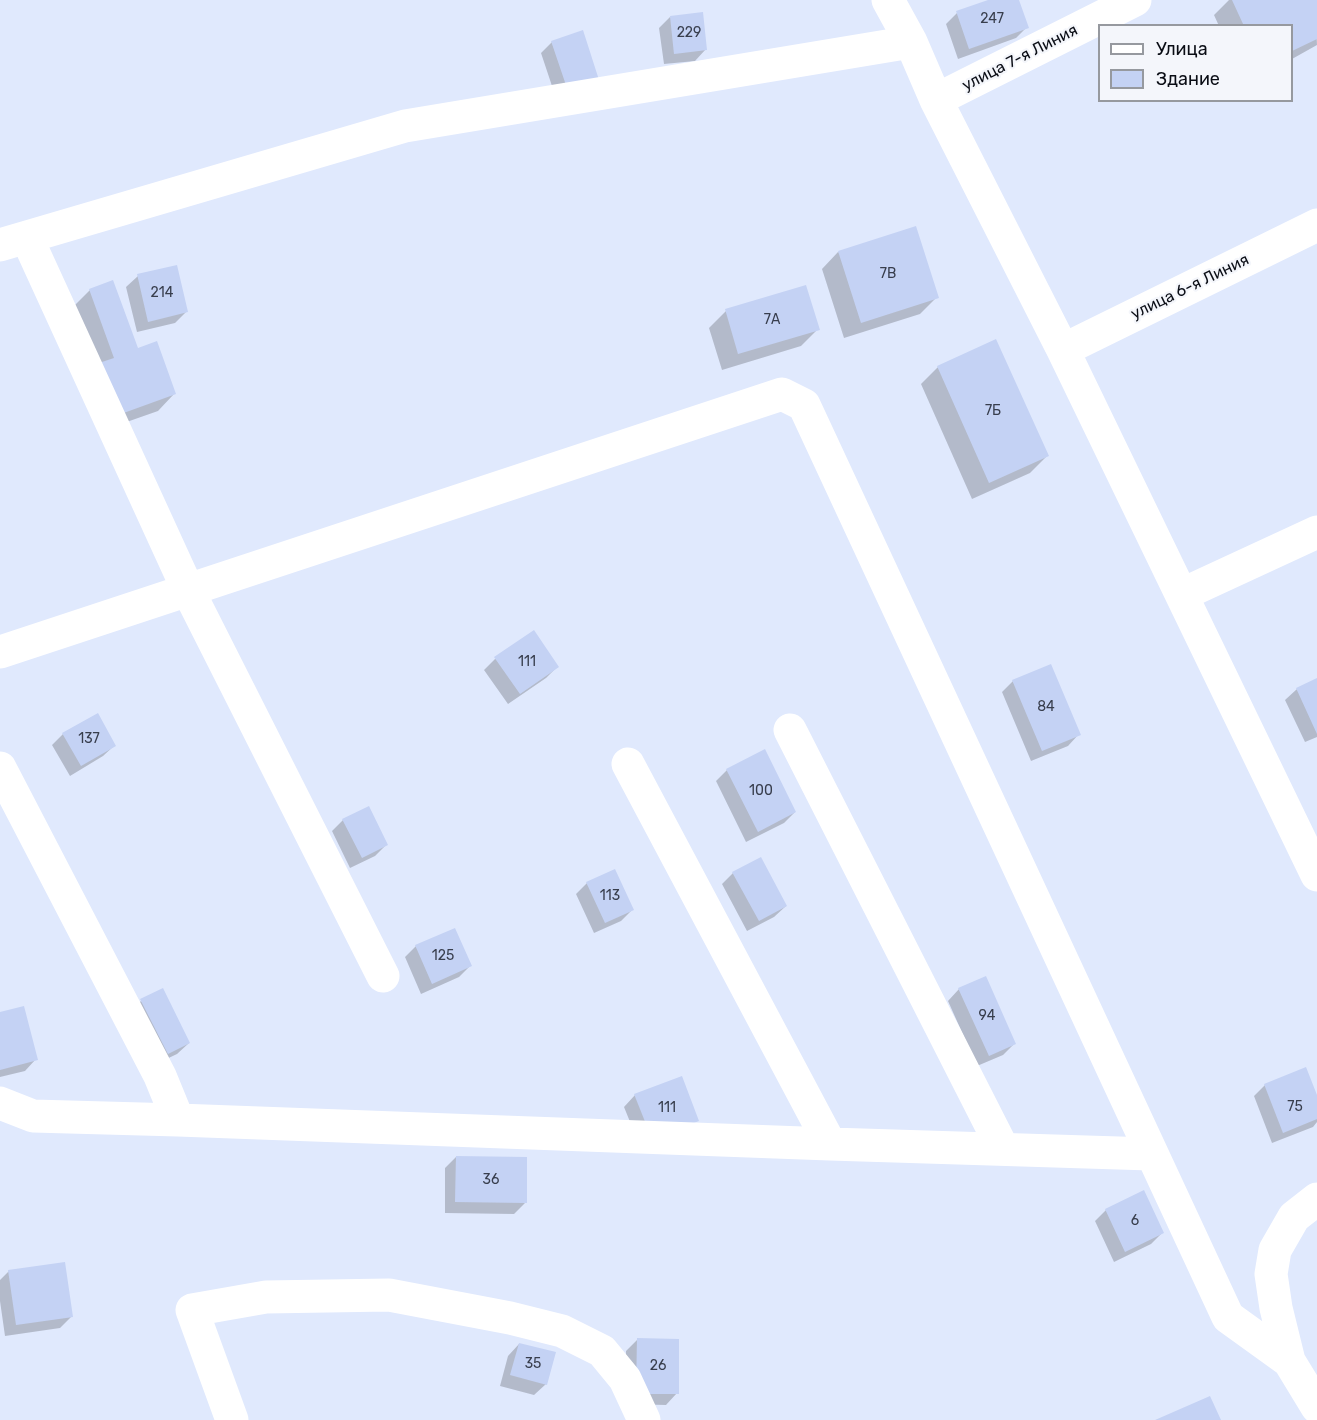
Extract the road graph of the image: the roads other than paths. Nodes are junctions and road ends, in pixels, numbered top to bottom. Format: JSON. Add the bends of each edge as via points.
{"nodes":[{"id":1,"x":888,"y":0,"type":"edge"},
{"id":2,"x":1135,"y":0,"type":"edge"},
{"id":3,"x":911,"y":42,"type":"junction"},
{"id":4,"x":936,"y":99,"type":"junction"},
{"id":5,"x":1317,"y":225,"type":"edge"},
{"id":6,"x":13,"y":242,"type":"edge"},
{"id":7,"x":1063,"y":350,"type":"junction"},
{"id":8,"x":1317,"y":532,"type":"edge"},
{"id":9,"x":188,"y":590,"type":"junction"},
{"id":10,"x":1183,"y":594,"type":"junction"},
{"id":11,"x":0,"y":652,"type":"edge"},
{"id":12,"x":790,"y":730,"type":"dead end"},
{"id":13,"x":628,"y":764,"type":"dead end"},
{"id":14,"x":0,"y":768,"type":"edge"},
{"id":15,"x":1312,"y":855,"type":"edge"},
{"id":16,"x":383,"y":976,"type":"dead end"},
{"id":17,"x":0,"y":1103,"type":"edge"},
{"id":18,"x":178,"y":1120,"type":"junction"},
{"id":19,"x":830,"y":1144,"type":"junction"},
{"id":20,"x":1003,"y":1149,"type":"junction"},
{"id":21,"x":1151,"y":1154,"type":"junction"},
{"id":22,"x":1317,"y":1199,"type":"edge"},
{"id":23,"x":1289,"y":1361,"type":"junction"},
{"id":24,"x":1317,"y":1407,"type":"edge"},
{"id":25,"x":231,"y":1420,"type":"edge"},
{"id":26,"x":644,"y":1420,"type":"edge"}],
"edges":[{"from":1,"to":3,"type":"street"},
{"from":2,"to":4,"type":"street","name":"улица 7-я Линия"},
{"from":3,"to":4,"type":"street"},
{"from":3,"to":6,"type":"street","via":[[405,126]]},
{"from":4,"to":7,"type":"street"},
{"from":5,"to":7,"type":"street","name":"улица 6-я Линия"},
{"from":6,"to":9,"type":"street"},
{"from":7,"to":10,"type":"street"},
{"from":8,"to":10,"type":"street"},
{"from":9,"to":11,"type":"street"},
{"from":9,"to":16,"type":"street"},
{"from":9,"to":21,"type":"street","via":[[782,394],[804,405]]},
{"from":10,"to":15,"type":"street"},
{"from":12,"to":20,"type":"street"},
{"from":13,"to":19,"type":"street"},
{"from":14,"to":18,"type":"street","via":[[160,1076]]},
{"from":17,"to":18,"type":"street","via":[[33,1116]]},
{"from":18,"to":19,"type":"street"},
{"from":19,"to":20,"type":"street"},
{"from":20,"to":21,"type":"street"},
{"from":21,"to":23,"type":"street","via":[[1228,1317]]},
{"from":22,"to":23,"type":"street","via":[[1294,1217],[1275,1250],[1271,1274]]},
{"from":23,"to":24,"type":"street"},
{"from":25,"to":26,"type":"street","via":[[192,1310],[266,1298],[389,1295],[562,1331],[602,1351],[625,1379]]}]}
